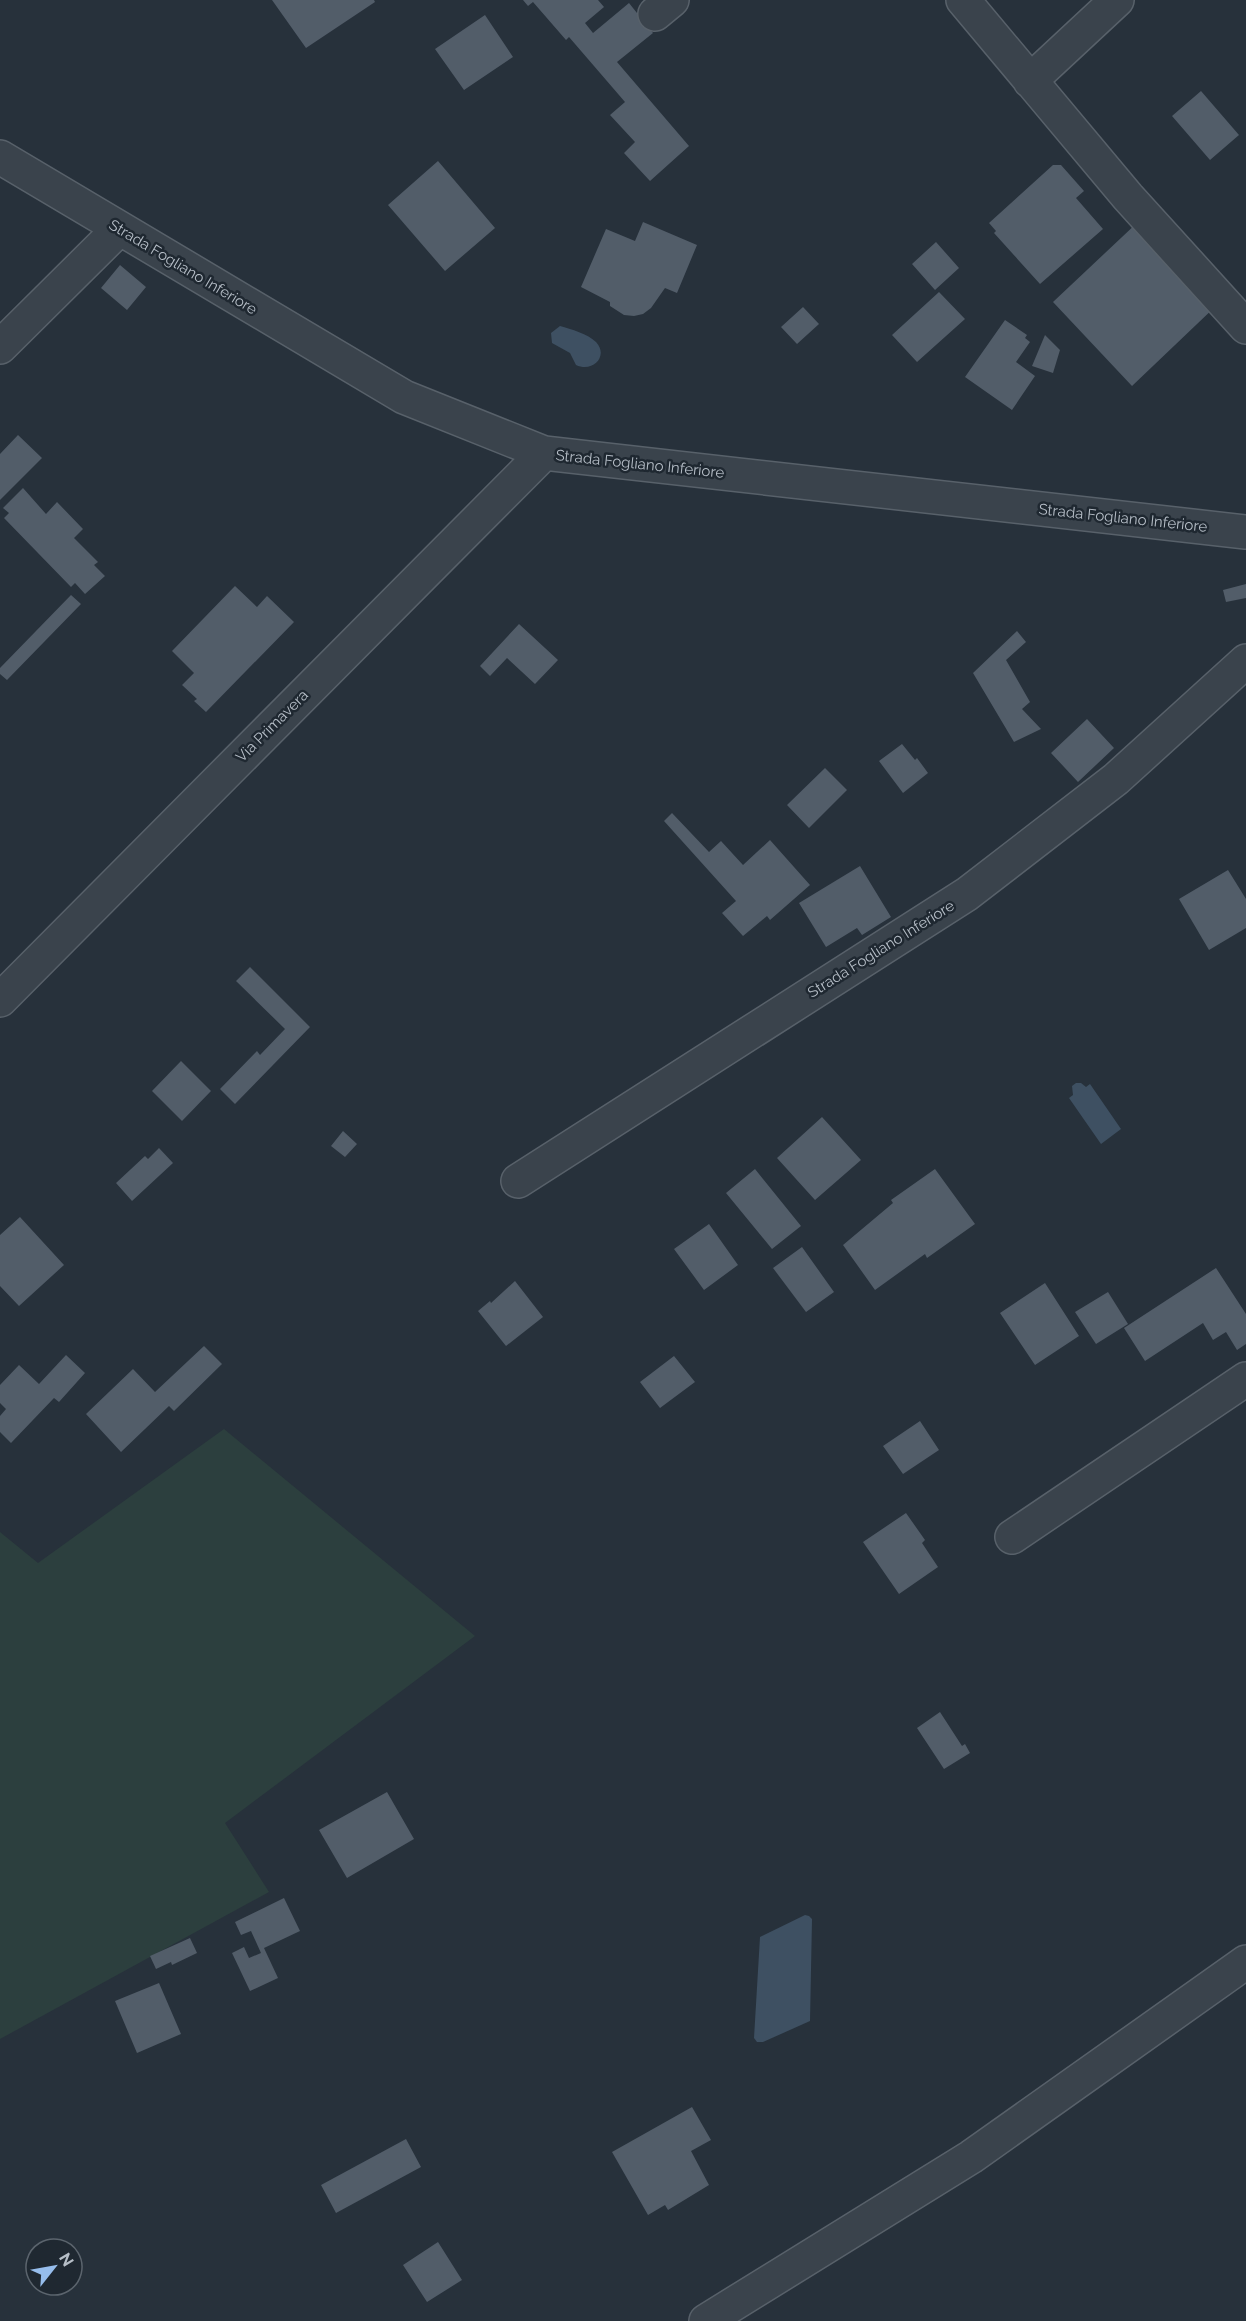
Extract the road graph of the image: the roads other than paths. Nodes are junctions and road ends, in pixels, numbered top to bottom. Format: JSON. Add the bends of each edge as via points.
{"nodes":[{"id":1,"x":963,"y":0,"type":"edge"},
{"id":2,"x":1117,"y":0,"type":"edge"},
{"id":3,"x":1030,"y":81,"type":"junction"},
{"id":4,"x":0,"y":157,"type":"edge"},
{"id":5,"x":119,"y":229,"type":"junction"},
{"id":6,"x":1246,"y":327,"type":"edge"},
{"id":7,"x":0,"y":347,"type":"edge"},
{"id":8,"x":544,"y":453,"type":"junction"},
{"id":9,"x":1246,"y":532,"type":"edge"},
{"id":10,"x":1246,"y":660,"type":"edge"},
{"id":11,"x":0,"y":1000,"type":"edge"},
{"id":12,"x":518,"y":1181,"type":"dead end"},
{"id":13,"x":1246,"y":1379,"type":"edge"},
{"id":14,"x":1012,"y":1537,"type":"dead end"},
{"id":15,"x":1246,"y":1962,"type":"edge"},
{"id":16,"x":706,"y":2321,"type":"edge"}],
"edges":[{"from":1,"to":3,"type":"street"},
{"from":2,"to":3,"type":"street"},
{"from":3,"to":6,"type":"street"},
{"from":4,"to":5,"type":"street","name":"Strada Fogliano Inferiore"},
{"from":5,"to":7,"type":"street"},
{"from":5,"to":8,"type":"street","name":"Strada Fogliano Inferiore","via":[[404,396]]},
{"from":8,"to":9,"type":"street","name":"Strada Fogliano Inferiore"},
{"from":8,"to":11,"type":"street","name":"Via Primavera"},
{"from":10,"to":12,"type":"street","name":"Strada Fogliano Inferiore","via":[[1116,779],[967,894]]},
{"from":13,"to":14,"type":"street"},
{"from":15,"to":16,"type":"street","via":[[971,2157]]}]}
